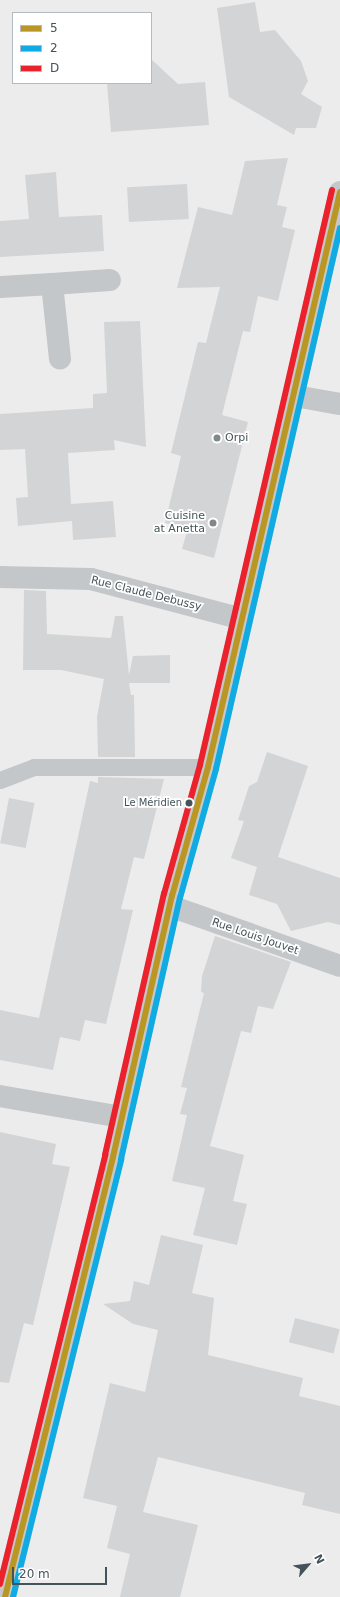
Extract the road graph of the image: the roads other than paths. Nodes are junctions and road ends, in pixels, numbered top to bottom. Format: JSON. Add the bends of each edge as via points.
{"nodes":[{"id":1,"x":340,"y":192,"type":"edge"},
{"id":2,"x":110,"y":280,"type":"dead end"},
{"id":3,"x":52,"y":284,"type":"junction"},
{"id":4,"x":0,"y":287,"type":"edge"},
{"id":5,"x":60,"y":359,"type":"dead end"},
{"id":6,"x":295,"y":396,"type":"junction"},
{"id":7,"x":340,"y":404,"type":"edge"},
{"id":8,"x":0,"y":577,"type":"edge"},
{"id":9,"x":242,"y":619,"type":"junction"},
{"id":10,"x":208,"y":767,"type":"junction"},
{"id":11,"x":0,"y":780,"type":"edge"},
{"id":12,"x":170,"y":906,"type":"junction"},
{"id":13,"x":340,"y":966,"type":"edge"},
{"id":14,"x":0,"y":1096,"type":"edge"},
{"id":15,"x":122,"y":1117,"type":"junction"},
{"id":16,"x":5,"y":1597,"type":"edge"}],
"edges":[{"from":1,"to":6,"type":"main road"},
{"from":2,"to":3,"type":"street"},
{"from":3,"to":4,"type":"street"},
{"from":3,"to":5,"type":"street"},
{"from":6,"to":7,"type":"street"},
{"from":6,"to":9,"type":"main road"},
{"from":8,"to":9,"type":"street","name":"Rue Claude Debussy","via":[[91,579]]},
{"from":9,"to":10,"type":"main road"},
{"from":10,"to":11,"type":"lane","via":[[34,767]]},
{"from":10,"to":12,"type":"main road"},
{"from":12,"to":13,"type":"street","name":"Rue Louis Jouvet"},
{"from":12,"to":15,"type":"main road"},
{"from":14,"to":15,"type":"street"},
{"from":15,"to":16,"type":"main road"}]}
